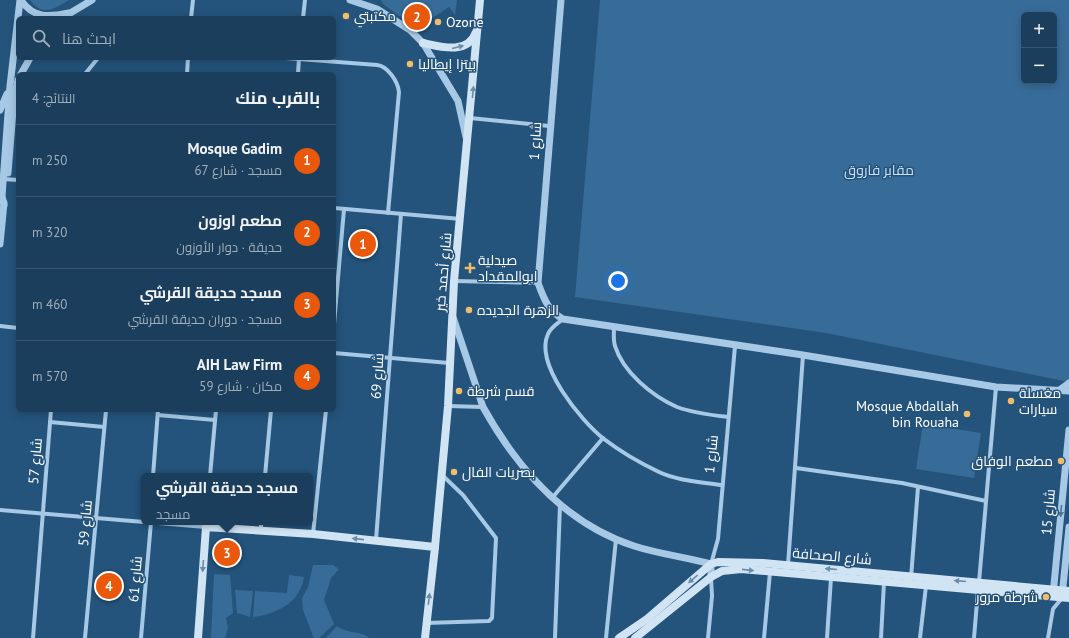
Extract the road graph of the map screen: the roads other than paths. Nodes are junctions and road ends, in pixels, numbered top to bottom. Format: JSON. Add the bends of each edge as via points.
{"nodes":[{"id":1,"x":20,"y":0,"type":"edge"},
{"id":2,"x":92,"y":0,"type":"edge"},
{"id":3,"x":193,"y":0,"type":"edge"},
{"id":4,"x":305,"y":0,"type":"edge"},
{"id":5,"x":350,"y":0,"type":"edge"},
{"id":6,"x":372,"y":0,"type":"edge"},
{"id":7,"x":480,"y":0,"type":"edge"},
{"id":8,"x":560,"y":0,"type":"edge"},
{"id":9,"x":377,"y":9,"type":"junction"},
{"id":10,"x":19,"y":16,"type":"edge"},
{"id":11,"x":42,"y":16,"type":"edge"},
{"id":12,"x":67,"y":16,"type":"edge"},
{"id":13,"x":191,"y":16,"type":"edge"},
{"id":14,"x":303,"y":16,"type":"edge"},
{"id":15,"x":479,"y":22,"type":"junction"},
{"id":16,"x":423,"y":43,"type":"junction"},
{"id":17,"x":16,"y":56,"type":"edge"},
{"id":18,"x":29,"y":60,"type":"edge"},
{"id":19,"x":96,"y":60,"type":"edge"},
{"id":20,"x":188,"y":60,"type":"edge"},
{"id":21,"x":299,"y":60,"type":"edge"},
{"id":22,"x":323,"y":60,"type":"edge"},
{"id":23,"x":22,"y":72,"type":"edge"},
{"id":24,"x":87,"y":72,"type":"edge"},
{"id":25,"x":186,"y":72,"type":"edge"},
{"id":26,"x":298,"y":72,"type":"edge"},
{"id":27,"x":14,"y":84,"type":"edge"},
{"id":28,"x":0,"y":110,"type":"edge"},
{"id":29,"x":470,"y":118,"type":"junction"},
{"id":30,"x":549,"y":126,"type":"junction"},
{"id":31,"x":5,"y":140,"type":"edge"},
{"id":32,"x":468,"y":144,"type":"junction"},
{"id":33,"x":0,"y":159,"type":"edge"},
{"id":34,"x":4,"y":167,"type":"junction"},
{"id":35,"x":5,"y":179,"type":"junction"},
{"id":36,"x":16,"y":180,"type":"edge"},
{"id":37,"x":336,"y":208,"type":"edge"},
{"id":38,"x":344,"y":209,"type":"junction"},
{"id":39,"x":388,"y":212,"type":"junction"},
{"id":40,"x":401,"y":214,"type":"junction"},
{"id":41,"x":460,"y":219,"type":"junction"},
{"id":42,"x":0,"y":244,"type":"edge"},
{"id":43,"x":454,"y":281,"type":"junction"},
{"id":44,"x":538,"y":283,"type":"junction"},
{"id":45,"x":336,"y":301,"type":"edge"},
{"id":46,"x":452,"y":314,"type":"junction"},
{"id":47,"x":563,"y":319,"type":"junction"},
{"id":48,"x":0,"y":326,"type":"edge"},
{"id":49,"x":614,"y":327,"type":"junction"},
{"id":50,"x":16,"y":328,"type":"edge"},
{"id":51,"x":735,"y":346,"type":"junction"},
{"id":52,"x":336,"y":353,"type":"edge"},
{"id":53,"x":803,"y":355,"type":"junction"},
{"id":54,"x":389,"y":358,"type":"junction"},
{"id":55,"x":449,"y":363,"type":"junction"},
{"id":56,"x":1069,"y":383,"type":"edge"},
{"id":57,"x":996,"y":387,"type":"junction"},
{"id":58,"x":1058,"y":391,"type":"junction"},
{"id":59,"x":1069,"y":391,"type":"edge"},
{"id":60,"x":448,"y":406,"type":"junction"},
{"id":61,"x":484,"y":407,"type":"junction"},
{"id":62,"x":51,"y":412,"type":"edge"},
{"id":63,"x":106,"y":412,"type":"edge"},
{"id":64,"x":216,"y":412,"type":"edge"},
{"id":65,"x":271,"y":412,"type":"edge"},
{"id":66,"x":326,"y":412,"type":"edge"},
{"id":67,"x":158,"y":415,"type":"joint"},
{"id":68,"x":728,"y":417,"type":"junction"},
{"id":69,"x":215,"y":420,"type":"junction"},
{"id":70,"x":50,"y":422,"type":"junction"},
{"id":71,"x":104,"y":426,"type":"junction"},
{"id":72,"x":1069,"y":430,"type":"edge"},
{"id":73,"x":603,"y":438,"type":"junction"},
{"id":74,"x":1068,"y":449,"type":"edge"},
{"id":75,"x":796,"y":468,"type":"junction"},
{"id":76,"x":153,"y":473,"type":"edge"},
{"id":77,"x":210,"y":473,"type":"edge"},
{"id":78,"x":266,"y":473,"type":"edge"},
{"id":79,"x":442,"y":475,"type":"junction"},
{"id":80,"x":721,"y":485,"type":"junction"},
{"id":81,"x":918,"y":487,"type":"junction"},
{"id":82,"x":552,"y":498,"type":"junction"},
{"id":83,"x":986,"y":501,"type":"junction"},
{"id":84,"x":560,"y":505,"type":"junction"},
{"id":85,"x":0,"y":510,"type":"edge"},
{"id":86,"x":42,"y":513,"type":"junction"},
{"id":87,"x":96,"y":518,"type":"junction"},
{"id":88,"x":141,"y":522,"type":"edge"},
{"id":89,"x":151,"y":525,"type":"edge"},
{"id":90,"x":206,"y":525,"type":"edge"},
{"id":91,"x":261,"y":526,"type":"edge"},
{"id":92,"x":1069,"y":527,"type":"edge"},
{"id":93,"x":313,"y":534,"type":"junction"},
{"id":94,"x":616,"y":540,"type":"junction"},
{"id":95,"x":376,"y":541,"type":"junction"},
{"id":96,"x":435,"y":546,"type":"junction"},
{"id":97,"x":711,"y":564,"type":"junction"},
{"id":98,"x":788,"y":565,"type":"junction"},
{"id":99,"x":770,"y":572,"type":"junction"},
{"id":100,"x":711,"y":577,"type":"junction"},
{"id":101,"x":831,"y":578,"type":"junction"},
{"id":102,"x":911,"y":581,"type":"junction"},
{"id":103,"x":884,"y":582,"type":"junction"},
{"id":104,"x":926,"y":586,"type":"junction"},
{"id":105,"x":979,"y":586,"type":"junction"},
{"id":106,"x":1061,"y":595,"type":"edge"},
{"id":107,"x":426,"y":623,"type":"junction"},
{"id":108,"x":33,"y":638,"type":"edge"},
{"id":109,"x":85,"y":638,"type":"edge"},
{"id":110,"x":141,"y":638,"type":"edge"},
{"id":111,"x":198,"y":638,"type":"edge"},
{"id":112,"x":425,"y":638,"type":"edge"},
{"id":113,"x":555,"y":638,"type":"edge"},
{"id":114,"x":606,"y":638,"type":"edge"},
{"id":115,"x":619,"y":638,"type":"edge"},
{"id":116,"x":635,"y":638,"type":"edge"},
{"id":117,"x":708,"y":638,"type":"edge"},
{"id":118,"x":764,"y":638,"type":"edge"},
{"id":119,"x":827,"y":638,"type":"edge"},
{"id":120,"x":881,"y":638,"type":"edge"},
{"id":121,"x":920,"y":638,"type":"edge"},
{"id":122,"x":974,"y":638,"type":"edge"},
{"id":123,"x":1048,"y":638,"type":"edge"}],
"edges":[{"from":1,"to":10,"type":"street"},
{"from":1,"to":11,"type":"street","via":[[31,11]]},
{"from":2,"to":12,"type":"street"},
{"from":3,"to":13,"type":"street"},
{"from":4,"to":14,"type":"street"},
{"from":5,"to":9,"type":"street"},
{"from":6,"to":9,"type":"street"},
{"from":7,"to":15,"type":"main road","name":"شارع أحمد خير"},
{"from":8,"to":30,"type":"street","name":"شارع 1"},
{"from":9,"to":16,"type":"street","via":[[410,30]]},
{"from":16,"to":15,"type":"main road","one_way":true,"via":[[447,48],[463,46],[472,40]]},
{"from":29,"to":15,"type":"main road","name":"شارع أحمد خير","one_way":true},
{"from":16,"to":32,"type":"street","via":[[458,101]]},
{"from":17,"to":27,"type":"street"},
{"from":18,"to":23,"type":"street"},
{"from":19,"to":24,"type":"street"},
{"from":20,"to":25,"type":"street"},
{"from":21,"to":26,"type":"street"},
{"from":22,"to":39,"type":"street","via":[[382,65],[398,86]]},
{"from":27,"to":28,"type":"street"},
{"from":27,"to":31,"type":"street"},
{"from":29,"to":30,"type":"street"},
{"from":29,"to":32,"type":"main road","name":"شارع أحمد خير"},
{"from":30,"to":44,"type":"street","name":"شارع 1"},
{"from":31,"to":34,"type":"street"},
{"from":31,"to":35,"type":"street"},
{"from":32,"to":41,"type":"main road","name":"شارع أحمد خير"},
{"from":33,"to":34,"type":"street"},
{"from":34,"to":35,"type":"street"},
{"from":35,"to":36,"type":"street"},
{"from":35,"to":42,"type":"street"},
{"from":37,"to":38,"type":"street"},
{"from":38,"to":39,"type":"street"},
{"from":38,"to":45,"type":"street"},
{"from":39,"to":40,"type":"street"},
{"from":40,"to":41,"type":"street"},
{"from":40,"to":54,"type":"street","name":"شارع 69"},
{"from":41,"to":43,"type":"main road","name":"شارع أحمد خير"},
{"from":43,"to":44,"type":"street"},
{"from":43,"to":46,"type":"main road","name":"شارع أحمد خير"},
{"from":44,"to":47,"type":"street","via":[[547,306],[554,315]]},
{"from":46,"to":55,"type":"main road","name":"شارع أحمد خير"},
{"from":46,"to":61,"type":"street"},
{"from":47,"to":49,"type":"street"},
{"from":47,"to":73,"type":"street","via":[[548,332],[546,338],[550,366],[573,406]]},
{"from":48,"to":50,"type":"street"},
{"from":49,"to":51,"type":"street"},
{"from":49,"to":68,"type":"street","via":[[613,339],[618,353],[632,374],[652,391],[678,407]]},
{"from":51,"to":53,"type":"street"},
{"from":51,"to":68,"type":"street","name":"شارع 1"},
{"from":52,"to":54,"type":"street"},
{"from":53,"to":57,"type":"street"},
{"from":53,"to":75,"type":"street"},
{"from":54,"to":55,"type":"street"},
{"from":54,"to":95,"type":"street","name":"شارع 69"},
{"from":55,"to":60,"type":"main road","name":"شارع أحمد خير"},
{"from":56,"to":58,"type":"street"},
{"from":57,"to":58,"type":"street"},
{"from":57,"to":83,"type":"street"},
{"from":58,"to":59,"type":"street"},
{"from":60,"to":61,"type":"street"},
{"from":60,"to":79,"type":"main road","name":"شارع أحمد خير"},
{"from":61,"to":82,"type":"street","via":[[519,463]]},
{"from":62,"to":70,"type":"street","name":"شارع 57"},
{"from":63,"to":71,"type":"street","name":"شارع 59"},
{"from":64,"to":69,"type":"street"},
{"from":65,"to":78,"type":"street"},
{"from":66,"to":93,"type":"street"},
{"from":67,"to":69,"type":"street"},
{"from":67,"to":76,"type":"street"},
{"from":68,"to":80,"type":"street","name":"شارع 1"},
{"from":69,"to":77,"type":"street"},
{"from":70,"to":71,"type":"street"},
{"from":70,"to":86,"type":"street","name":"شارع 57"},
{"from":71,"to":87,"type":"street","name":"شارع 59"},
{"from":72,"to":74,"type":"street","name":"شارع 15"},
{"from":73,"to":80,"type":"street","via":[[660,472],[682,479]]},
{"from":73,"to":82,"type":"street"},
{"from":74,"to":106,"type":"street","name":"شارع 15","one_way":true},
{"from":75,"to":81,"type":"street"},
{"from":75,"to":98,"type":"street"},
{"from":79,"to":96,"type":"main road","name":"شارع أحمد خير"},
{"from":79,"to":107,"type":"street","via":[[464,495],[496,538],[492,618],[489,621]]},
{"from":80,"to":97,"type":"street","name":"شارع 1","via":[[718,540]]},
{"from":81,"to":83,"type":"street"},
{"from":81,"to":102,"type":"street"},
{"from":82,"to":84,"type":"street"},
{"from":83,"to":105,"type":"street"},
{"from":84,"to":94,"type":"street"},
{"from":84,"to":113,"type":"street"},
{"from":85,"to":86,"type":"street"},
{"from":86,"to":87,"type":"street"},
{"from":86,"to":108,"type":"street","name":"شارع 57"},
{"from":87,"to":88,"type":"street"},
{"from":87,"to":109,"type":"street","name":"شارع 59"},
{"from":89,"to":110,"type":"street","name":"شارع 61"},
{"from":90,"to":91,"type":"main road"},
{"from":90,"to":111,"type":"main road","one_way":true},
{"from":91,"to":93,"type":"main road"},
{"from":92,"to":106,"type":"street","name":"شارع 15"},
{"from":95,"to":93,"type":"main road","one_way":true},
{"from":94,"to":97,"type":"street"},
{"from":94,"to":114,"type":"street"},
{"from":95,"to":96,"type":"main road"},
{"from":107,"to":96,"type":"main road","name":"شارع أحمد خير","one_way":true},
{"from":97,"to":98,"type":"main road","name":"شارع الصحافة","via":[[750,562]]},
{"from":97,"to":100,"type":"street"},
{"from":97,"to":115,"type":"main road","one_way":true,"via":[[647,619]]},
{"from":102,"to":98,"type":"main road","name":"شارع الصحافة","one_way":true},
{"from":100,"to":99,"type":"main road","name":"شارع الصحافة","one_way":true,"via":[[729,570]]},
{"from":99,"to":101,"type":"main road","name":"شارع الصحافة"},
{"from":99,"to":118,"type":"street"},
{"from":100,"to":116,"type":"main road","name":"شارع الصحافة"},
{"from":100,"to":117,"type":"street"},
{"from":101,"to":103,"type":"main road","name":"شارع الصحافة"},
{"from":101,"to":119,"type":"street"},
{"from":102,"to":103,"type":"main road","name":"شارع الصحافة"},
{"from":102,"to":104,"type":"main road","name":"شارع الصحافة"},
{"from":105,"to":102,"type":"main road","name":"شارع الصحافة","one_way":true},
{"from":103,"to":120,"type":"street"},
{"from":104,"to":105,"type":"main road","name":"شارع الصحافة"},
{"from":104,"to":121,"type":"street"},
{"from":105,"to":106,"type":"main road","name":"شارع الصحافة"},
{"from":105,"to":122,"type":"street"},
{"from":106,"to":123,"type":"street"},
{"from":107,"to":112,"type":"main road","name":"شارع أحمد خير"}]}
